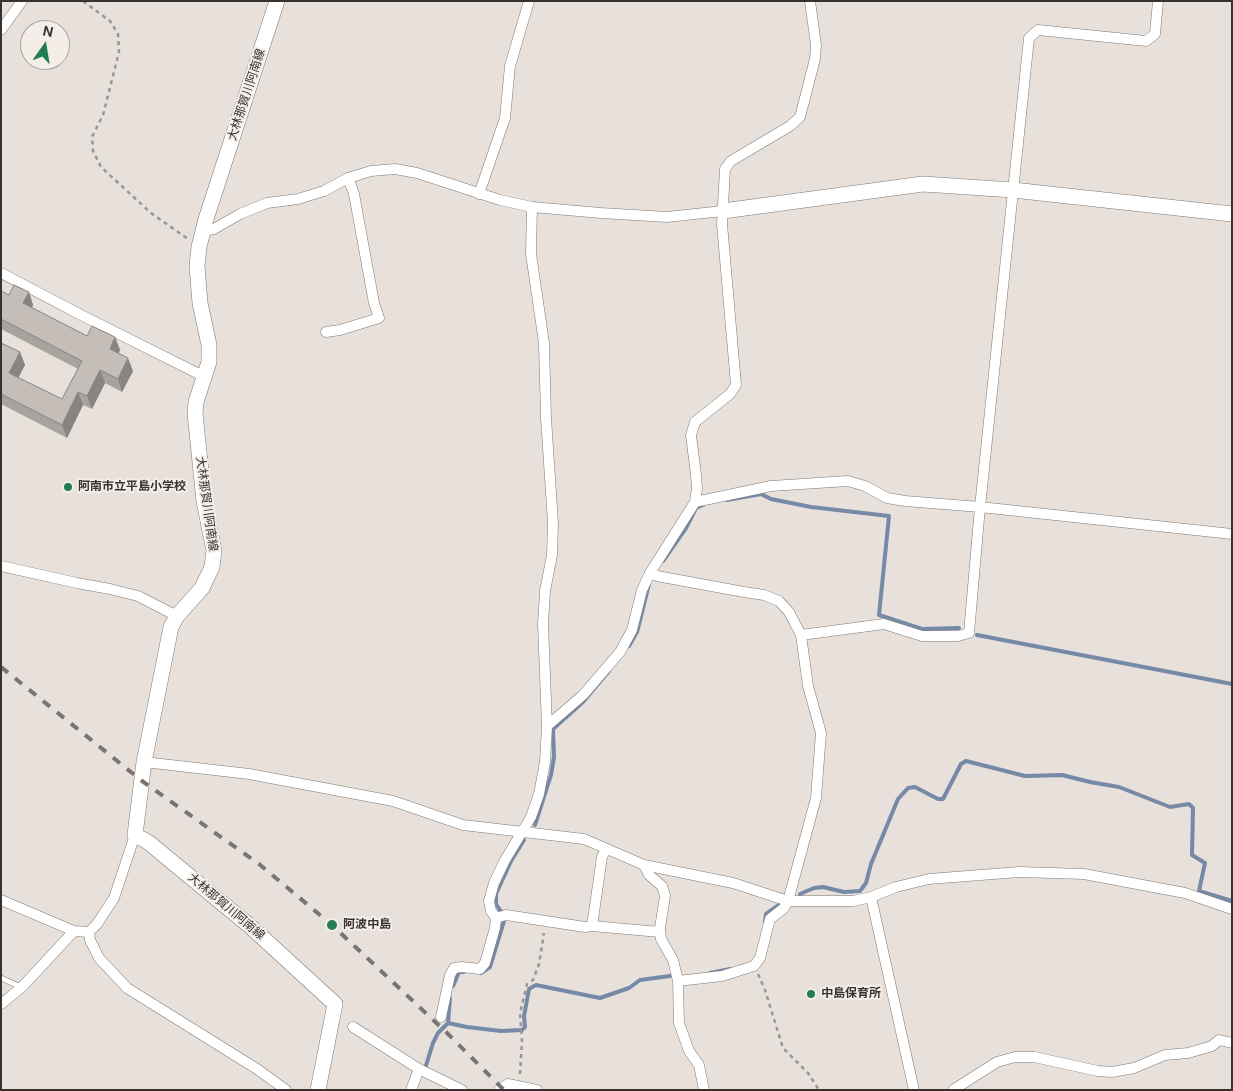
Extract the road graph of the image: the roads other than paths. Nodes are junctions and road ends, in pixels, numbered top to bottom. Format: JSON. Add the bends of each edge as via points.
{"nodes":[{"id":1,"x":22,"y":1,"type":"edge"},
{"id":2,"x":277,"y":1,"type":"edge"},
{"id":3,"x":528,"y":1,"type":"edge"},
{"id":4,"x":810,"y":1,"type":"edge"},
{"id":5,"x":1158,"y":1,"type":"edge"},
{"id":6,"x":1,"y":30,"type":"edge"},
{"id":7,"x":348,"y":178,"type":"junction"},
{"id":8,"x":1012,"y":190,"type":"junction"},
{"id":9,"x":480,"y":194,"type":"junction"},
{"id":10,"x":532,"y":207,"type":"junction"},
{"id":11,"x":723,"y":211,"type":"junction"},
{"id":12,"x":1232,"y":214,"type":"edge"},
{"id":13,"x":203,"y":231,"type":"junction"},
{"id":14,"x":1,"y":273,"type":"edge"},
{"id":15,"x":326,"y":332,"type":"dead end"},
{"id":16,"x":205,"y":377,"type":"junction"},
{"id":17,"x":695,"y":502,"type":"junction"},
{"id":18,"x":980,"y":507,"type":"junction"},
{"id":19,"x":1232,"y":534,"type":"edge"},
{"id":20,"x":1,"y":566,"type":"edge"},
{"id":21,"x":653,"y":575,"type":"junction"},
{"id":22,"x":177,"y":616,"type":"junction"},
{"id":23,"x":801,"y":635,"type":"junction"},
{"id":24,"x":547,"y":726,"type":"junction"},
{"id":25,"x":144,"y":762,"type":"junction"},
{"id":26,"x":524,"y":832,"type":"junction"},
{"id":27,"x":135,"y":835,"type":"junction"},
{"id":28,"x":606,"y":849,"type":"junction"},
{"id":29,"x":644,"y":865,"type":"junction"},
{"id":30,"x":871,"y":897,"type":"junction"},
{"id":31,"x":1,"y":900,"type":"edge"},
{"id":32,"x":788,"y":901,"type":"junction"},
{"id":33,"x":1232,"y":909,"type":"edge"},
{"id":34,"x":500,"y":916,"type":"junction"},
{"id":35,"x":592,"y":926,"type":"junction"},
{"id":36,"x":74,"y":931,"type":"junction"},
{"id":37,"x":89,"y":932,"type":"junction"},
{"id":38,"x":660,"y":932,"type":"junction"},
{"id":39,"x":1,"y":978,"type":"edge"},
{"id":40,"x":678,"y":981,"type":"junction"},
{"id":41,"x":22,"y":987,"type":"junction"},
{"id":42,"x":1,"y":1004,"type":"edge"},
{"id":43,"x":442,"y":1017,"type":"dead end"},
{"id":44,"x":353,"y":1027,"type":"dead end"},
{"id":45,"x":1232,"y":1043,"type":"edge"},
{"id":46,"x":422,"y":1070,"type":"junction"},
{"id":47,"x":286,"y":1090,"type":"edge"},
{"id":48,"x":318,"y":1090,"type":"edge"},
{"id":49,"x":410,"y":1090,"type":"edge"},
{"id":50,"x":462,"y":1090,"type":"edge"},
{"id":51,"x":499,"y":1090,"type":"edge"},
{"id":52,"x":536,"y":1090,"type":"edge"},
{"id":53,"x":704,"y":1090,"type":"edge"},
{"id":54,"x":914,"y":1090,"type":"edge"},
{"id":55,"x":953,"y":1090,"type":"edge"}],
"edges":[{"from":1,"to":6,"type":"street"},
{"from":2,"to":13,"type":"main road","name":"大林那賀川阿南線"},
{"from":3,"to":9,"type":"street","via":[[510,66],[505,118]]},
{"from":4,"to":11,"type":"street","via":[[815,59],[800,117],[731,161],[725,169]]},
{"from":5,"to":8,"type":"street","via":[[1155,34],[1146,41],[1038,30],[1029,38]]},
{"from":7,"to":9,"type":"street","via":[[395,169]]},
{"from":7,"to":13,"type":"street","via":[[324,191],[298,199],[266,203],[214,229]]},
{"from":7,"to":15,"type":"street","via":[[379,318]]},
{"from":8,"to":11,"type":"main road","via":[[923,184]]},
{"from":8,"to":12,"type":"main road"},
{"from":8,"to":18,"type":"street"},
{"from":9,"to":10,"type":"street"},
{"from":10,"to":11,"type":"street","via":[[667,217]]},
{"from":10,"to":24,"type":"street","via":[[531,254],[544,343],[553,523],[543,624]]},
{"from":11,"to":17,"type":"street","via":[[736,385],[730,394],[695,422],[691,435],[697,488]]},
{"from":13,"to":16,"type":"main road","name":"大林那賀川阿南線","via":[[197,266],[200,303],[209,345]]},
{"from":14,"to":16,"type":"street"},
{"from":16,"to":22,"type":"main road","name":"大林那賀川阿南線","via":[[195,413],[204,500],[214,551],[212,567],[202,588]]},
{"from":17,"to":18,"type":"street","via":[[771,486],[848,481],[887,498]]},
{"from":17,"to":21,"type":"street"},
{"from":18,"to":19,"type":"street"},
{"from":18,"to":23,"type":"street","via":[[969,633],[922,636],[884,624]]},
{"from":20,"to":22,"type":"street","via":[[138,596]]},
{"from":21,"to":23,"type":"street","via":[[764,595],[779,601]]},
{"from":21,"to":24,"type":"street","via":[[642,590],[632,630],[620,652],[583,695]]},
{"from":22,"to":25,"type":"main road","name":"大林那賀川阿南線","via":[[171,627]]},
{"from":23,"to":32,"type":"street","via":[[808,686],[821,733],[816,798]]},
{"from":24,"to":26,"type":"street","via":[[539,794]]},
{"from":25,"to":26,"type":"street","via":[[249,774],[392,801],[463,825]]},
{"from":25,"to":27,"type":"main road","name":"大林那賀川阿南線"},
{"from":26,"to":28,"type":"street","via":[[584,839]]},
{"from":26,"to":34,"type":"street","via":[[494,883],[489,901],[491,911]]},
{"from":27,"to":37,"type":"street","via":[[114,898]]},
{"from":27,"to":48,"type":"main road","name":"大林那賀川阿南線","via":[[148,842],[251,928],[335,1004]]},
{"from":28,"to":29,"type":"street"},
{"from":28,"to":35,"type":"street","via":[[602,857]]},
{"from":29,"to":32,"type":"street","via":[[733,883]]},
{"from":29,"to":38,"type":"street","via":[[649,875],[662,886],[665,896]]},
{"from":30,"to":32,"type":"street","via":[[853,901]]},
{"from":30,"to":33,"type":"street","via":[[929,879],[1019,872],[1084,874],[1185,894]]},
{"from":30,"to":54,"type":"street"},
{"from":31,"to":36,"type":"street"},
{"from":32,"to":40,"type":"street","via":[[770,919],[760,958],[754,966],[722,976]]},
{"from":34,"to":35,"type":"street"},
{"from":34,"to":43,"type":"street","via":[[485,964],[480,968],[454,968]]},
{"from":35,"to":38,"type":"street"},
{"from":36,"to":37,"type":"street"},
{"from":36,"to":41,"type":"street"},
{"from":37,"to":47,"type":"street","via":[[98,958],[127,988]]},
{"from":38,"to":40,"type":"street"},
{"from":39,"to":41,"type":"lane"},
{"from":40,"to":53,"type":"street","via":[[679,1023],[689,1051],[699,1066]]},
{"from":41,"to":42,"type":"street"},
{"from":44,"to":46,"type":"street"},
{"from":45,"to":55,"type":"street","via":[[1219,1040],[1212,1046],[1165,1055],[1134,1068],[1112,1072],[1034,1057],[1015,1057],[997,1062]]},
{"from":46,"to":49,"type":"street"},
{"from":46,"to":50,"type":"street"},
{"from":51,"to":52,"type":"street","via":[[508,1084]]}]}
